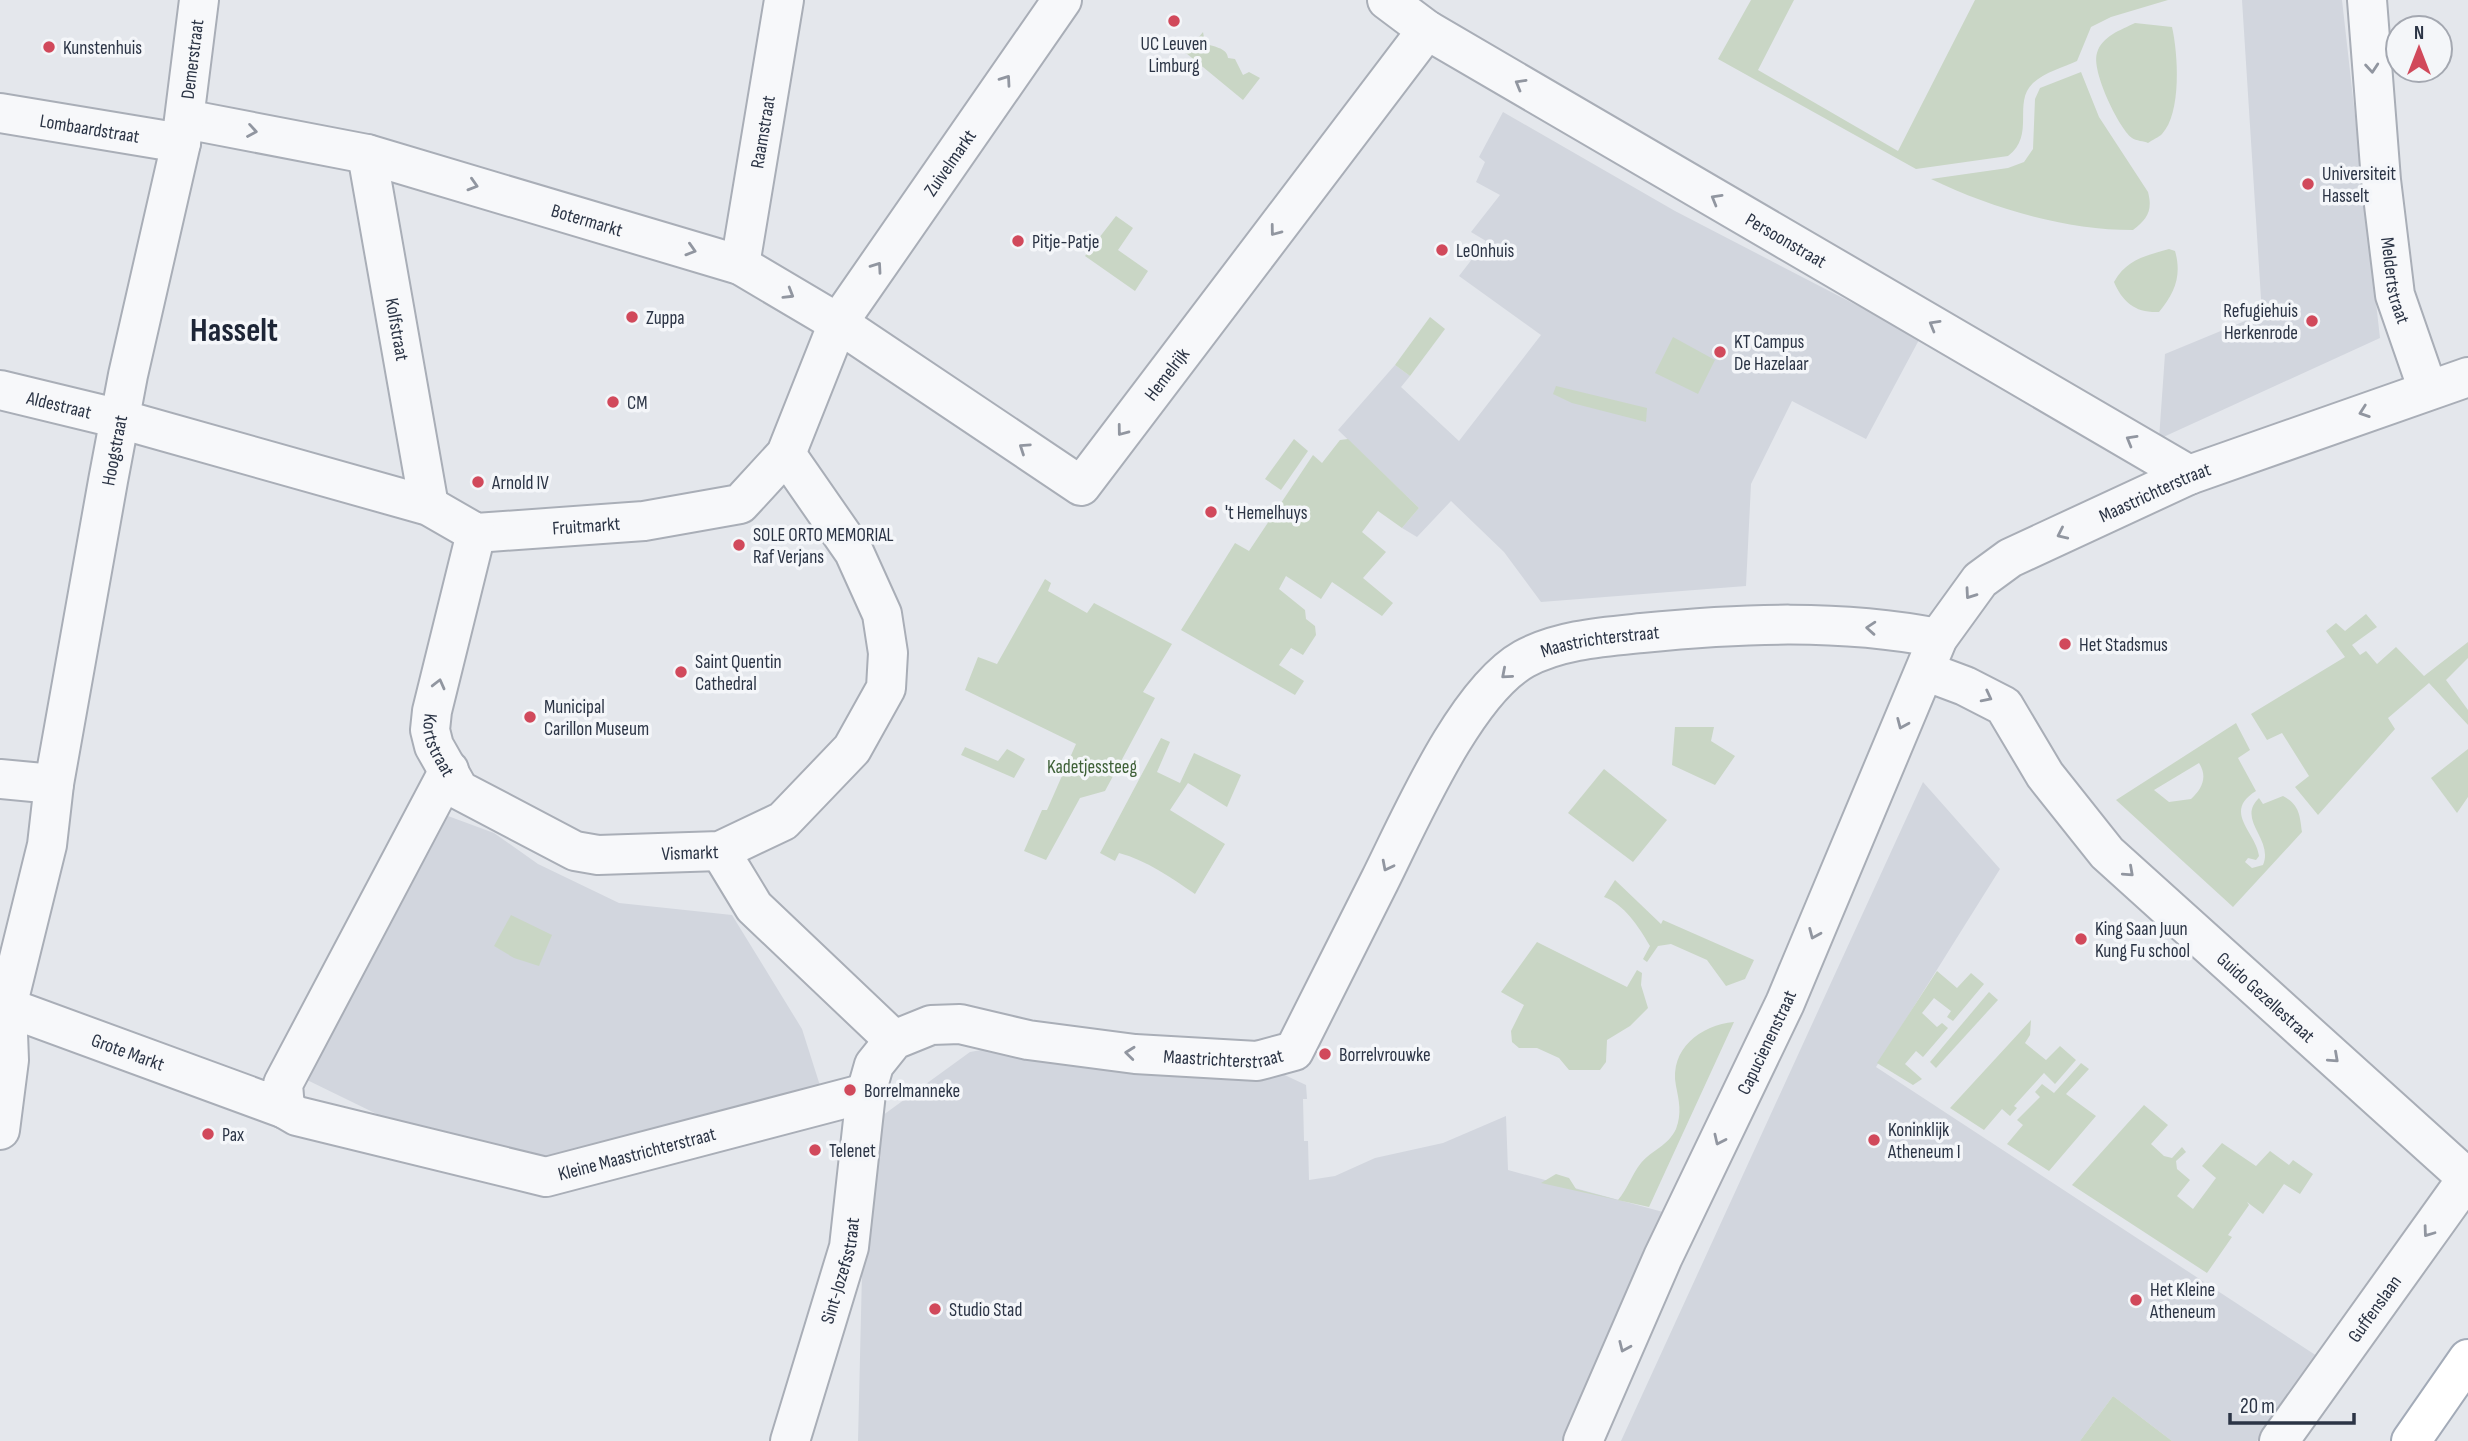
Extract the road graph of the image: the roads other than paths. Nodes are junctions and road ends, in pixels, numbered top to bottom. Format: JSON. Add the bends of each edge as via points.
{"nodes":[{"id":1,"x":199,"y":0,"type":"edge"},
{"id":2,"x":784,"y":0,"type":"edge"},
{"id":3,"x":1062,"y":0,"type":"edge"},
{"id":4,"x":1387,"y":0,"type":"edge"},
{"id":5,"x":2367,"y":0,"type":"edge"},
{"id":6,"x":1427,"y":30,"type":"junction"},
{"id":7,"x":0,"y":113,"type":"edge"},
{"id":8,"x":183,"y":131,"type":"junction"},
{"id":9,"x":367,"y":154,"type":"junction"},
{"id":10,"x":740,"y":265,"type":"junction"},
{"id":11,"x":838,"y":323,"type":"junction"},
{"id":12,"x":2468,"y":377,"type":"edge"},
{"id":13,"x":0,"y":390,"type":"edge"},
{"id":14,"x":2428,"y":390,"type":"junction"},
{"id":15,"x":120,"y":419,"type":"junction"},
{"id":16,"x":786,"y":454,"type":"junction"},
{"id":17,"x":2189,"y":475,"type":"junction"},
{"id":18,"x":429,"y":506,"type":"junction"},
{"id":19,"x":476,"y":533,"type":"junction"},
{"id":20,"x":1931,"y":655,"type":"junction"},
{"id":21,"x":449,"y":770,"type":"junction"},
{"id":22,"x":0,"y":779,"type":"edge"},
{"id":23,"x":54,"y":785,"type":"junction"},
{"id":24,"x":720,"y":851,"type":"junction"},
{"id":25,"x":4,"y":1007,"type":"edge"},
{"id":26,"x":894,"y":1040,"type":"junction"},
{"id":27,"x":866,"y":1093,"type":"junction"},
{"id":28,"x":285,"y":1109,"type":"junction"},
{"id":29,"x":0,"y":1130,"type":"edge"},
{"id":30,"x":2468,"y":1178,"type":"edge"},
{"id":31,"x":2468,"y":1359,"type":"edge"},
{"id":32,"x":790,"y":1441,"type":"edge"},
{"id":33,"x":1583,"y":1441,"type":"edge"},
{"id":34,"x":2279,"y":1441,"type":"edge"},
{"id":35,"x":2411,"y":1441,"type":"edge"}],
"edges":[{"from":1,"to":8,"type":"street","name":"Demerstraat"},
{"from":2,"to":10,"type":"street","name":"Raamstraat"},
{"from":11,"to":3,"type":"street","name":"Zuivelmarkt","one_way":true},
{"from":4,"to":6,"type":"street","name":"Persoonstraat"},
{"from":5,"to":14,"type":"street","name":"Meldertstraat","one_way":true,"via":[[2395,295]]},
{"from":6,"to":11,"type":"street","name":"Hemelrijk","one_way":true,"via":[[1081,486]]},
{"from":17,"to":6,"type":"street","name":"Persoonstraat","one_way":true},
{"from":7,"to":8,"type":"street","name":"Lombaardstraat"},
{"from":8,"to":9,"type":"street","name":"Botermarkt","one_way":true},
{"from":8,"to":15,"type":"street","name":"Hoogstraat"},
{"from":9,"to":10,"type":"street","name":"Botermarkt","one_way":true},
{"from":9,"to":18,"type":"street","name":"Kolfstraat"},
{"from":10,"to":11,"type":"street","name":"Botermarkt","one_way":true},
{"from":11,"to":16,"type":"street"},
{"from":12,"to":14,"type":"street","name":"Maastrichterstraat"},
{"from":13,"to":15,"type":"street","name":"Aldestraat"},
{"from":14,"to":17,"type":"street","name":"Maastrichterstraat","one_way":true},
{"from":15,"to":18,"type":"street"},
{"from":15,"to":23,"type":"street","name":"Hoogstraat"},
{"from":16,"to":19,"type":"street","name":"Fruitmarkt","via":[[740,504],[644,521]]},
{"from":16,"to":24,"type":"street","name":"Vismarkt","via":[[855,552],[882,614],[888,653],[886,688],[852,749],[783,821]]},
{"from":17,"to":20,"type":"street","name":"Maastrichterstraat","one_way":true,"via":[[2010,558],[1980,580]]},
{"from":18,"to":19,"type":"street"},
{"from":21,"to":19,"type":"street","name":"Kortstraat","one_way":true,"via":[[433,746],[432,711]]},
{"from":20,"to":26,"type":"street","name":"Maastrichterstraat","one_way":true,"via":[[1895,629],[1706,626],[1568,643],[1522,660],[1475,709],[1431,778],[1294,1051],[1258,1061],[1135,1055],[1028,1040],[960,1024],[932,1025]]},
{"from":20,"to":30,"type":"street","name":"Guido Gezellestraat","one_way":true,"via":[[1965,686],[2004,706],[2045,775],[2107,853]]},
{"from":20,"to":33,"type":"street","name":"Capucienenstraat","one_way":true,"via":[[1785,1003],[1663,1257]]},
{"from":21,"to":24,"type":"street","name":"Vismarkt","via":[[459,790],[575,851],[598,855]]},
{"from":21,"to":28,"type":"street","name":"Kortstraat","via":[[283,1084]]},
{"from":22,"to":23,"type":"street"},
{"from":23,"to":25,"type":"street","via":[[47,845]]},
{"from":24,"to":26,"type":"street","via":[[754,907]]},
{"from":25,"to":28,"type":"street","name":"Grote Markt"},
{"from":25,"to":29,"type":"street","via":[[9,1060]]},
{"from":26,"to":27,"type":"street","via":[[874,1065]]},
{"from":27,"to":28,"type":"street","name":"Kleine Maastrichterstraat","via":[[546,1177],[297,1116]]},
{"from":27,"to":32,"type":"street","name":"Sint-Jozefsstraat","via":[[849,1247]]},
{"from":30,"to":34,"type":"street","name":"Guffenslaan","one_way":true},
{"from":31,"to":35,"type":"main road"}]}
